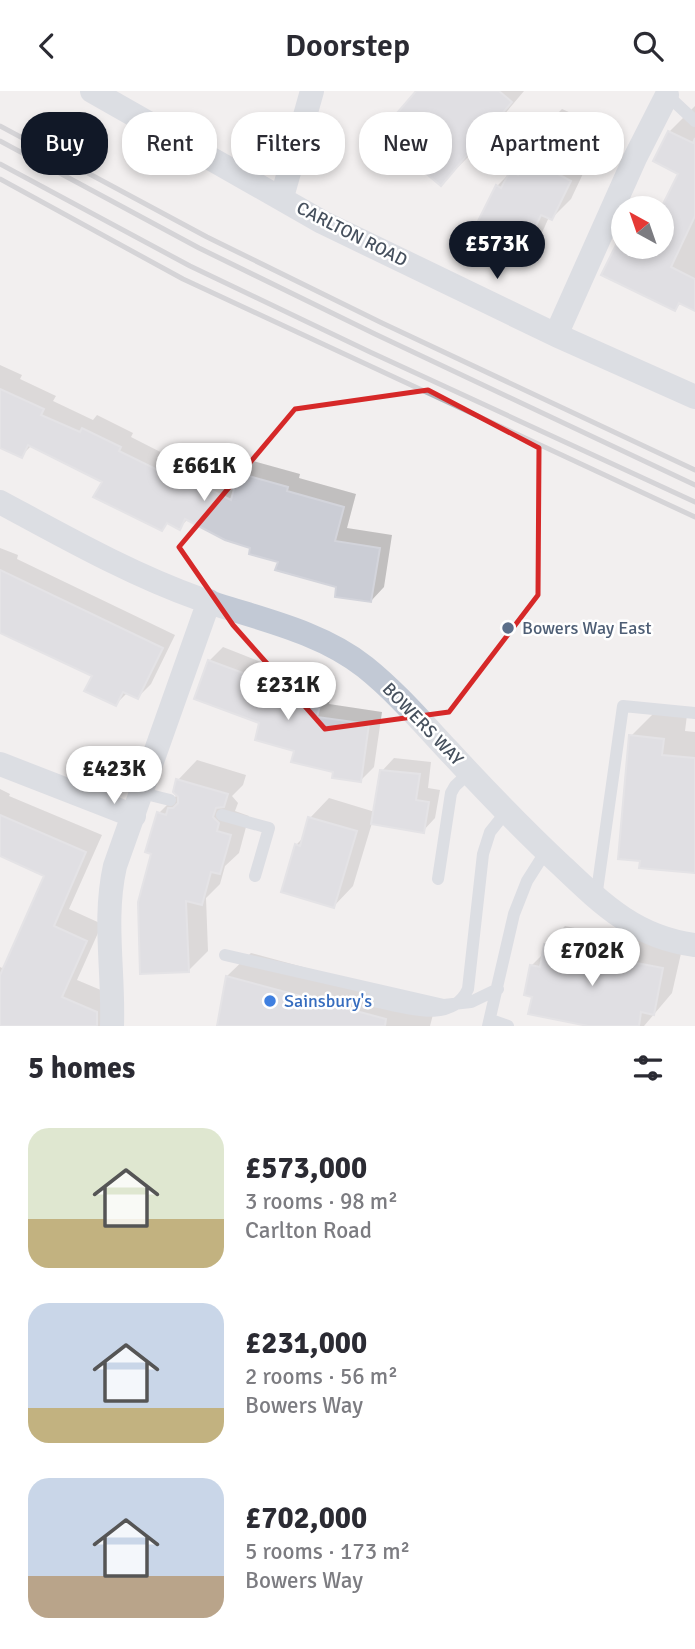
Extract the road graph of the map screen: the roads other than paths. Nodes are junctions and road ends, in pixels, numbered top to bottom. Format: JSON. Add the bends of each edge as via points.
{"nodes":[{"id":1,"x":92,"y":91,"type":"edge"},
{"id":2,"x":313,"y":91,"type":"edge"},
{"id":3,"x":667,"y":92,"type":"edge"},
{"id":4,"x":695,"y":121,"type":"edge"},
{"id":5,"x":282,"y":197,"type":"junction"},
{"id":6,"x":556,"y":335,"type":"junction"},
{"id":7,"x":695,"y":397,"type":"edge"},
{"id":8,"x":0,"y":502,"type":"edge"},
{"id":9,"x":209,"y":601,"type":"junction"},
{"id":10,"x":695,"y":713,"type":"edge"},
{"id":11,"x":0,"y":764,"type":"edge"},
{"id":12,"x":469,"y":773,"type":"junction"},
{"id":13,"x":142,"y":793,"type":"junction"},
{"id":14,"x":170,"y":800,"type":"dead end"},
{"id":15,"x":506,"y":812,"type":"junction"},
{"id":16,"x":222,"y":815,"type":"dead end"},
{"id":17,"x":134,"y":817,"type":"junction"},
{"id":18,"x":545,"y":851,"type":"junction"},
{"id":19,"x":255,"y":876,"type":"dead end"},
{"id":20,"x":438,"y":879,"type":"dead end"},
{"id":21,"x":596,"y":898,"type":"junction"},
{"id":22,"x":695,"y":945,"type":"edge"},
{"id":23,"x":225,"y":954,"type":"dead end"},
{"id":24,"x":498,"y":989,"type":"junction"},
{"id":25,"x":370,"y":1000,"type":"dead end"},
{"id":26,"x":489,"y":1023,"type":"edge"},
{"id":27,"x":112,"y":1026,"type":"edge"},
{"id":28,"x":508,"y":1026,"type":"edge"}],
"edges":[{"from":1,"to":5,"type":"street","name":"CARLTON ROAD"},
{"from":2,"to":5,"type":"street"},
{"from":3,"to":4,"type":"lane"},
{"from":3,"to":6,"type":"street"},
{"from":5,"to":6,"type":"street","name":"CARLTON ROAD","via":[[322,222]]},
{"from":6,"to":7,"type":"street","name":"CARLTON ROAD"},
{"from":8,"to":9,"type":"street","name":"BOWERS WAY","via":[[107,560]]},
{"from":9,"to":12,"type":"street","name":"BOWERS WAY","via":[[345,652],[403,702]]},
{"from":9,"to":13,"type":"street"},
{"from":10,"to":21,"type":"lane","via":[[623,706]]},
{"from":11,"to":17,"type":"street"},
{"from":12,"to":15,"type":"street","name":"BOWERS WAY"},
{"from":12,"to":20,"type":"lane","via":[[451,793]]},
{"from":13,"to":14,"type":"lane"},
{"from":13,"to":17,"type":"street"},
{"from":15,"to":18,"type":"street","name":"BOWERS WAY"},
{"from":15,"to":25,"type":"lane","via":[[490,832],[483,854],[464,998],[451,1008],[433,1012]]},
{"from":16,"to":19,"type":"lane","via":[[269,828]]},
{"from":17,"to":27,"type":"street","via":[[110,891]]},
{"from":18,"to":21,"type":"street","name":"BOWERS WAY"},
{"from":18,"to":24,"type":"lane","via":[[514,915]]},
{"from":21,"to":22,"type":"street","name":"BOWERS WAY","via":[[646,932]]},
{"from":23,"to":24,"type":"lane","via":[[444,1005],[471,1002]]},
{"from":24,"to":26,"type":"lane"},
{"from":26,"to":28,"type":"lane"}]}
